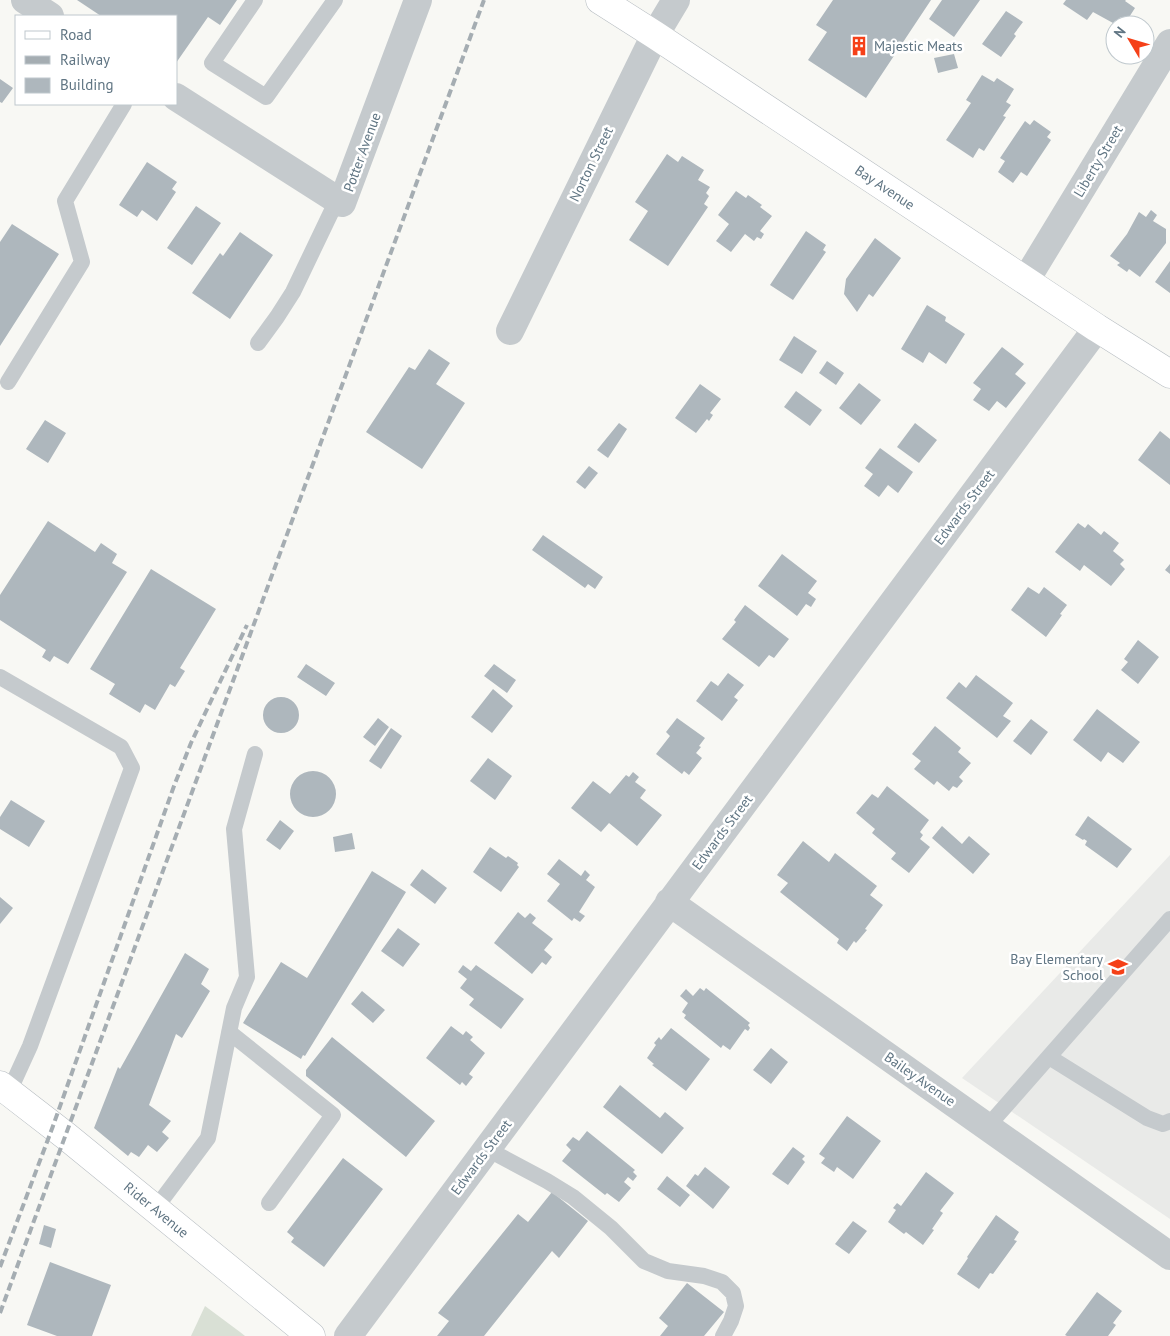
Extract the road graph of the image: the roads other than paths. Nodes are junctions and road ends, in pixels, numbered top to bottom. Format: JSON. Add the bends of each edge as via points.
{"nodes":[{"id":1,"x":25,"y":0,"type":"edge"},
{"id":2,"x":255,"y":0,"type":"edge"},
{"id":3,"x":335,"y":0,"type":"edge"},
{"id":4,"x":418,"y":0,"type":"edge"},
{"id":5,"x":600,"y":0,"type":"edge"},
{"id":6,"x":676,"y":0,"type":"edge"},
{"id":7,"x":48,"y":15,"type":"edge"},
{"id":8,"x":655,"y":34,"type":"junction"},
{"id":9,"x":1170,"y":43,"type":"edge"},
{"id":10,"x":178,"y":98,"type":"edge"},
{"id":11,"x":123,"y":105,"type":"edge"},
{"id":12,"x":337,"y":200,"type":"junction"},
{"id":13,"x":1026,"y":280,"type":"junction"},
{"id":14,"x":1097,"y":328,"type":"junction"},
{"id":15,"x":510,"y":331,"type":"dead end"},
{"id":16,"x":258,"y":343,"type":"dead end"},
{"id":17,"x":1170,"y":374,"type":"edge"},
{"id":18,"x":8,"y":382,"type":"dead end"},
{"id":19,"x":0,"y":677,"type":"edge"},
{"id":20,"x":255,"y":754,"type":"dead end"},
{"id":21,"x":669,"y":902,"type":"junction"},
{"id":22,"x":1170,"y":919,"type":"edge"},
{"id":23,"x":229,"y":1032,"type":"junction"},
{"id":24,"x":1049,"y":1057,"type":"junction"},
{"id":25,"x":3,"y":1096,"type":"edge"},
{"id":26,"x":1170,"y":1121,"type":"edge"},
{"id":27,"x":987,"y":1127,"type":"junction"},
{"id":28,"x":487,"y":1149,"type":"junction"},
{"id":29,"x":269,"y":1203,"type":"dead end"},
{"id":30,"x":155,"y":1210,"type":"junction"},
{"id":31,"x":1170,"y":1256,"type":"edge"},
{"id":32,"x":311,"y":1336,"type":"edge"},
{"id":33,"x":348,"y":1336,"type":"edge"},
{"id":34,"x":723,"y":1336,"type":"edge"}],
"edges":[{"from":1,"to":7,"type":"street"},
{"from":2,"to":3,"type":"lane","via":[[212,63],[266,97]]},
{"from":4,"to":12,"type":"street","name":"Potter Avenue","via":[[342,203]]},
{"from":5,"to":8,"type":"street","name":"Bay Avenue"},
{"from":6,"to":8,"type":"street","name":"Norton Street"},
{"from":8,"to":13,"type":"street","name":"Bay Avenue"},
{"from":8,"to":15,"type":"street","name":"Norton Street"},
{"from":9,"to":13,"type":"street","name":"Liberty Street"},
{"from":10,"to":12,"type":"street","name":"Potter Avenue"},
{"from":11,"to":18,"type":"lane","via":[[65,201],[82,262]]},
{"from":12,"to":16,"type":"lane","via":[[293,292]]},
{"from":13,"to":14,"type":"street","name":"Bay Avenue"},
{"from":14,"to":17,"type":"street","name":"Bay Avenue"},
{"from":14,"to":21,"type":"street","name":"Edwards Street"},
{"from":19,"to":25,"type":"lane","via":[[121,747],[132,768],[30,1046]]},
{"from":20,"to":23,"type":"lane","via":[[234,829],[247,977],[234,1008]]},
{"from":21,"to":27,"type":"street","name":"Bailey Avenue"},
{"from":21,"to":28,"type":"street","name":"Edwards Street"},
{"from":22,"to":24,"type":"lane"},
{"from":23,"to":29,"type":"lane","via":[[333,1115]]},
{"from":23,"to":30,"type":"lane","via":[[208,1138]]},
{"from":24,"to":26,"type":"lane","via":[[1147,1118],[1163,1124]]},
{"from":24,"to":27,"type":"lane"},
{"from":25,"to":30,"type":"street","name":"Rider Avenue"},
{"from":27,"to":31,"type":"street","name":"Bailey Avenue"},
{"from":28,"to":33,"type":"street","name":"Edwards Street"},
{"from":28,"to":34,"type":"lane","via":[[574,1197],[644,1261],[668,1271],[722,1282],[733,1294],[736,1306]]},
{"from":30,"to":32,"type":"street","name":"Rider Avenue"}]}
